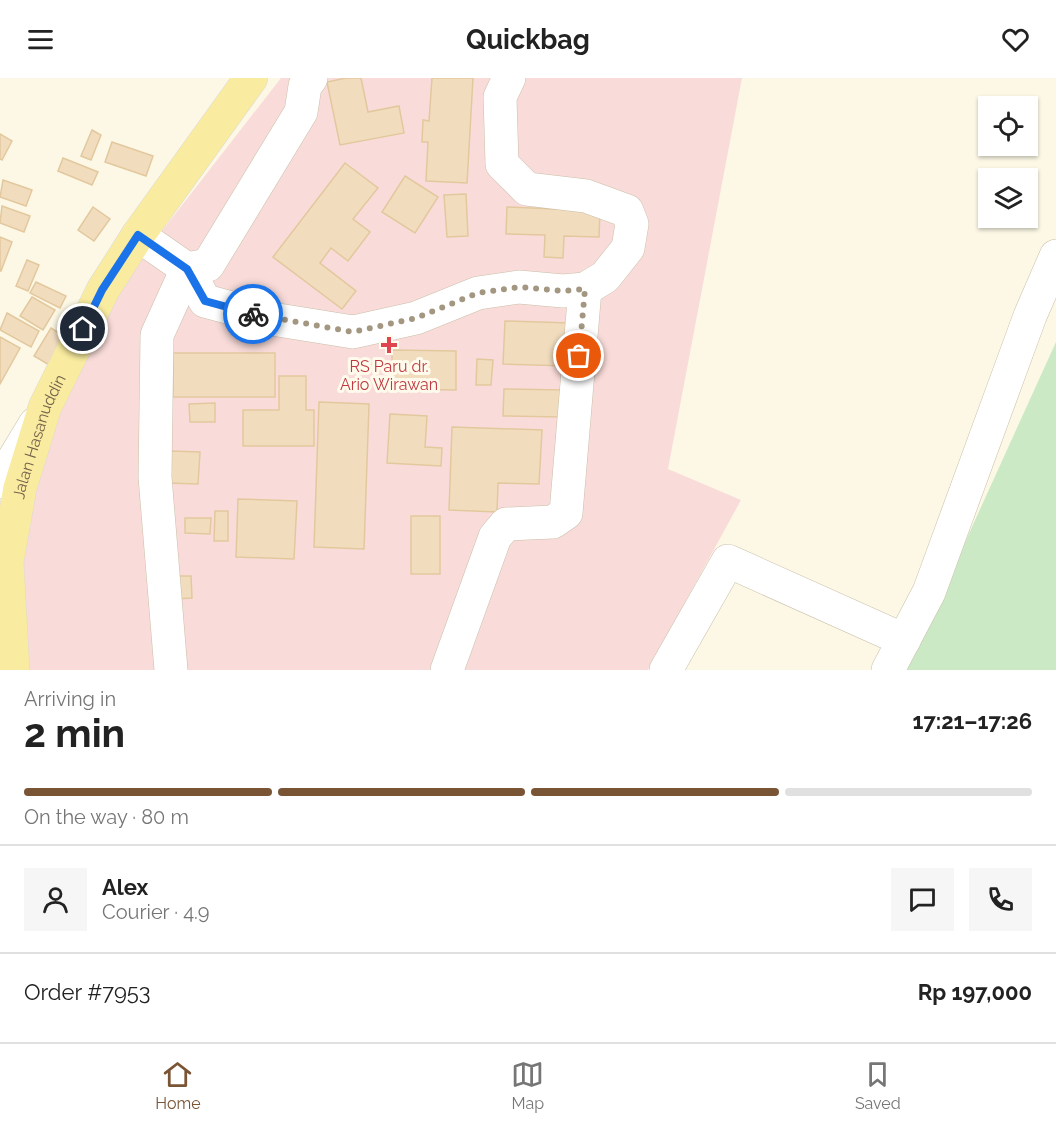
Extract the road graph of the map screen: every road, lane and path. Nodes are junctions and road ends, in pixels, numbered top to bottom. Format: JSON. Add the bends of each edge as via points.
{"nodes":[{"id":1,"x":252,"y":78,"type":"edge"},
{"id":2,"x":311,"y":78,"type":"edge"},
{"id":3,"x":509,"y":78,"type":"edge"},
{"id":4,"x":138,"y":235,"type":"junction"},
{"id":5,"x":1056,"y":256,"type":"edge"},
{"id":6,"x":187,"y":269,"type":"junction"},
{"id":7,"x":585,"y":289,"type":"junction"},
{"id":8,"x":45,"y":407,"type":"junction"},
{"id":9,"x":0,"y":482,"type":"edge"},
{"id":10,"x":904,"y":640,"type":"junction"},
{"id":11,"x":13,"y":670,"type":"edge"},
{"id":12,"x":171,"y":670,"type":"edge"},
{"id":13,"x":447,"y":670,"type":"edge"},
{"id":14,"x":666,"y":670,"type":"edge"},
{"id":15,"x":888,"y":670,"type":"edge"}],
"edges":[{"from":1,"to":4,"type":"main road","name":"Jalan Hasanuddin"},
{"from":2,"to":6,"type":"street","via":[[305,86],[301,112],[219,250],[208,265]]},
{"from":3,"to":7,"type":"street","via":[[500,97],[502,164],[527,189],[586,196],[627,211],[632,224],[628,248],[605,277]]},
{"from":4,"to":6,"type":"street"},
{"from":4,"to":8,"type":"main road","name":"Jalan Hasanuddin","via":[[102,290]]},
{"from":5,"to":10,"type":"street","via":[[1030,316],[929,592]]},
{"from":6,"to":7,"type":"street","via":[[205,301],[272,319],[353,332],[416,318],[478,293],[519,287]]},
{"from":6,"to":12,"type":"street","via":[[158,335],[155,477]]},
{"from":7,"to":13,"type":"street","via":[[566,513],[553,522],[506,524],[495,537]]},
{"from":8,"to":9,"type":"street"},
{"from":8,"to":11,"type":"main road","name":"Jalan Hasanuddin","via":[[20,488],[8,562]]},
{"from":10,"to":14,"type":"street","via":[[728,561]]},
{"from":10,"to":15,"type":"street"}]}
